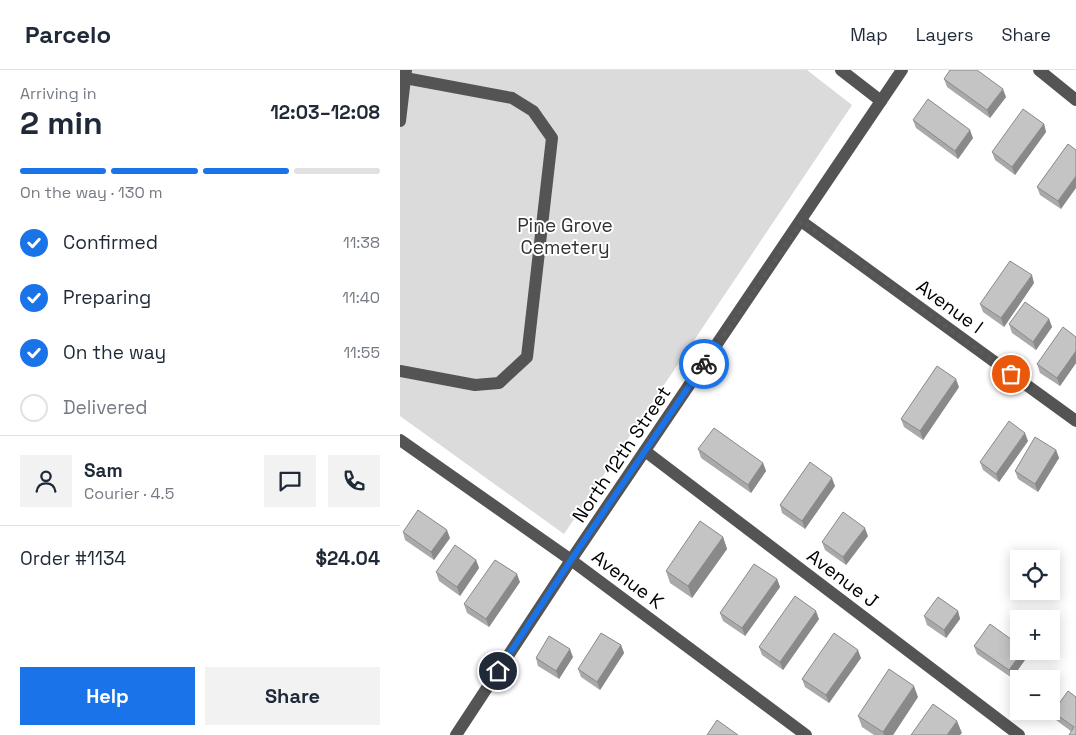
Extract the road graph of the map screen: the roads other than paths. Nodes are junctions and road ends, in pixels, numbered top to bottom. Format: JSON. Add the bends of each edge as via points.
{"nodes":[{"id":1,"x":841,"y":70,"type":"edge"},
{"id":2,"x":902,"y":70,"type":"edge"},
{"id":3,"x":1039,"y":70,"type":"edge"},
{"id":4,"x":406,"y":74,"type":"edge"},
{"id":5,"x":1076,"y":100,"type":"edge"},
{"id":6,"x":881,"y":101,"type":"junction"},
{"id":7,"x":400,"y":121,"type":"edge"},
{"id":8,"x":802,"y":221,"type":"junction"},
{"id":9,"x":400,"y":371,"type":"edge"},
{"id":10,"x":1076,"y":421,"type":"edge"},
{"id":11,"x":400,"y":440,"type":"edge"},
{"id":12,"x":644,"y":451,"type":"junction"},
{"id":13,"x":571,"y":560,"type":"junction"},
{"id":14,"x":456,"y":735,"type":"edge"},
{"id":15,"x":806,"y":735,"type":"edge"},
{"id":16,"x":1019,"y":735,"type":"edge"}],
"edges":[{"from":1,"to":6,"type":"street"},
{"from":2,"to":6,"type":"street","name":"North 12th Street"},
{"from":3,"to":5,"type":"street"},
{"from":4,"to":7,"type":"street"},
{"from":4,"to":9,"type":"street","via":[[512,98],[533,111],[552,138],[528,357],[499,383],[475,385]]},
{"from":6,"to":8,"type":"street","name":"North 12th Street"},
{"from":8,"to":10,"type":"street","name":"Avenue I"},
{"from":8,"to":12,"type":"street","name":"North 12th Street"},
{"from":11,"to":13,"type":"street","name":"Avenue K"},
{"from":12,"to":13,"type":"street","name":"North 12th Street"},
{"from":12,"to":16,"type":"street","name":"Avenue J"},
{"from":13,"to":14,"type":"street","name":"North 12th Street"},
{"from":13,"to":15,"type":"street","name":"Avenue K"}]}
